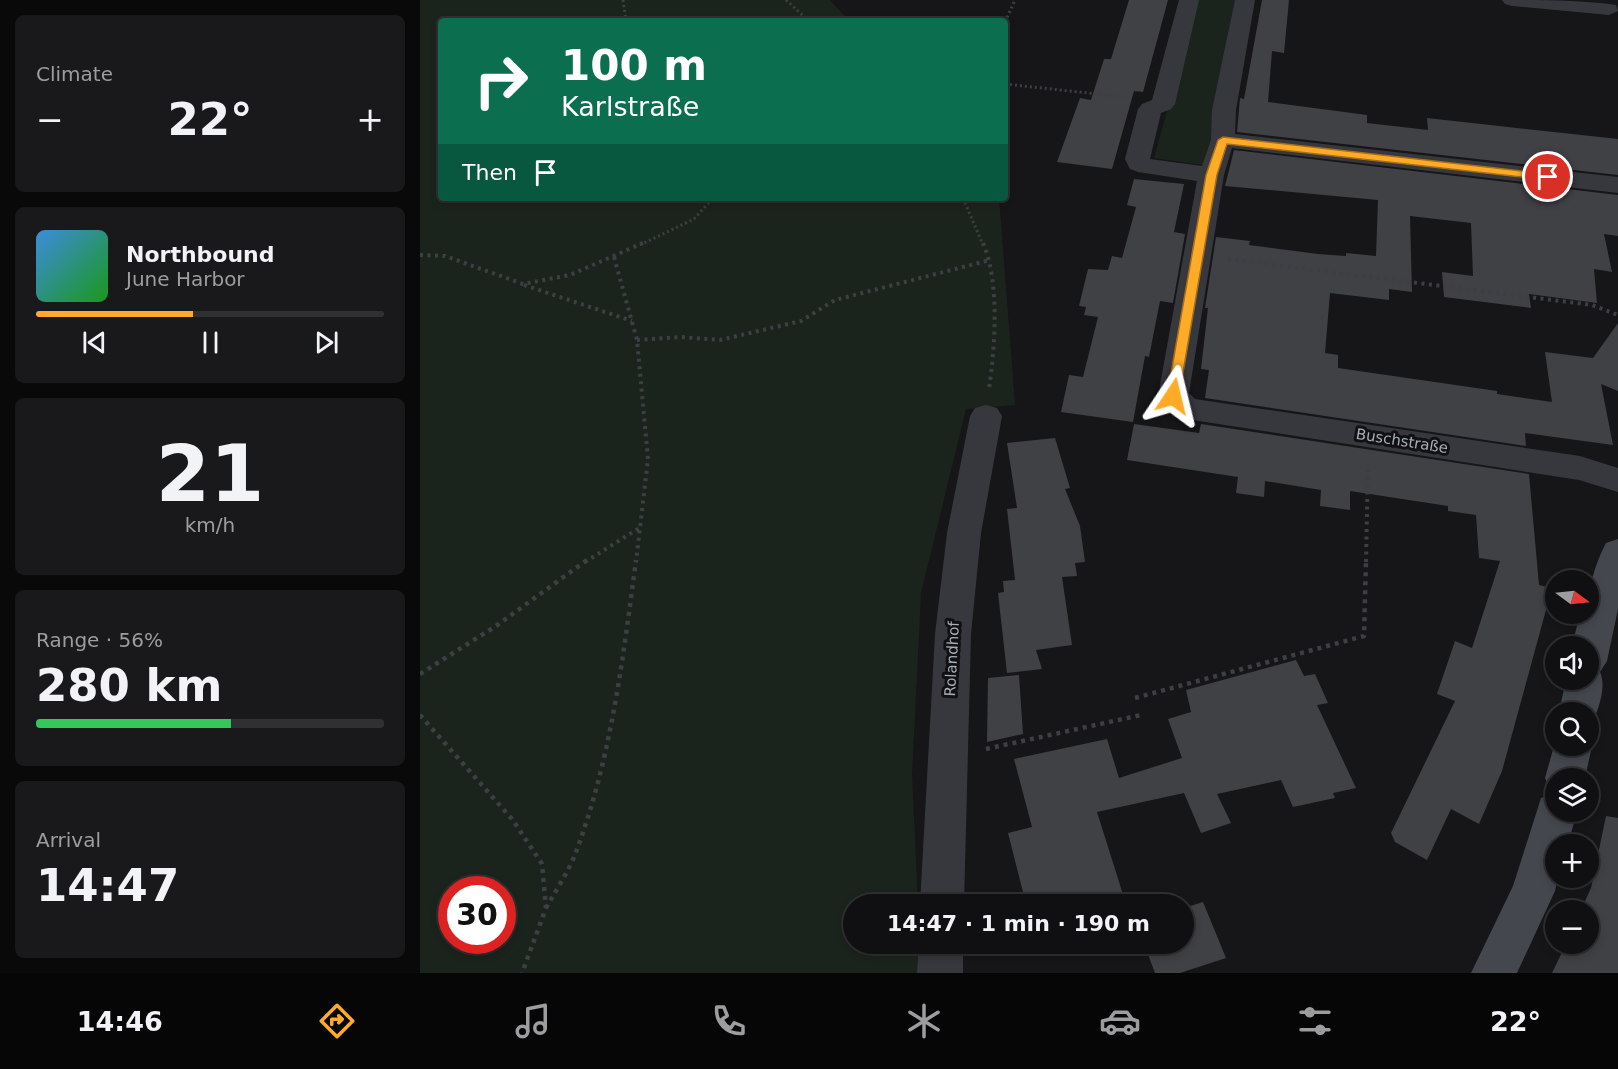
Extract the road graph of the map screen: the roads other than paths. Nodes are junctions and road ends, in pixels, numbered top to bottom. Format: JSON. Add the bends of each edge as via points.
{"nodes":[{"id":1,"x":1189,"y":0,"type":"edge"},
{"id":2,"x":1245,"y":0,"type":"edge"},
{"id":3,"x":1512,"y":0,"type":"edge"},
{"id":4,"x":1609,"y":8,"type":"edge"},
{"id":5,"x":1223,"y":140,"type":"junction"},
{"id":6,"x":1211,"y":175,"type":"junction"},
{"id":7,"x":1618,"y":185,"type":"edge"},
{"id":8,"x":986,"y":416,"type":"road end"},
{"id":9,"x":1618,"y":480,"type":"edge"},
{"id":10,"x":1618,"y":553,"type":"edge"},
{"id":11,"x":1593,"y":636,"type":"edge"},
{"id":12,"x":1553,"y":822,"type":"edge"},
{"id":13,"x":942,"y":894,"type":"edge"},
{"id":14,"x":941,"y":954,"type":"edge"},
{"id":15,"x":940,"y":973,"type":"edge"},
{"id":16,"x":1494,"y":973,"type":"edge"}],
"edges":[{"from":1,"to":6,"type":"street","via":[[1162,104],[1150,109],[1137,159],[1139,164]]},
{"from":2,"to":5,"type":"street","via":[[1224,110]]},
{"from":3,"to":4,"type":"street"},
{"from":5,"to":6,"type":"street"},
{"from":5,"to":7,"type":"street"},
{"from":6,"to":9,"type":"street","name":"Buschstraße","via":[[1173,396],[1186,408],[1580,468]]},
{"from":8,"to":13,"type":"street","name":"Rolandhof","via":[[964,533],[953,634]]},
{"from":10,"to":11,"type":"main road"},
{"from":12,"to":16,"type":"main road","via":[[1533,891]]},
{"from":14,"to":15,"type":"street"}]}
